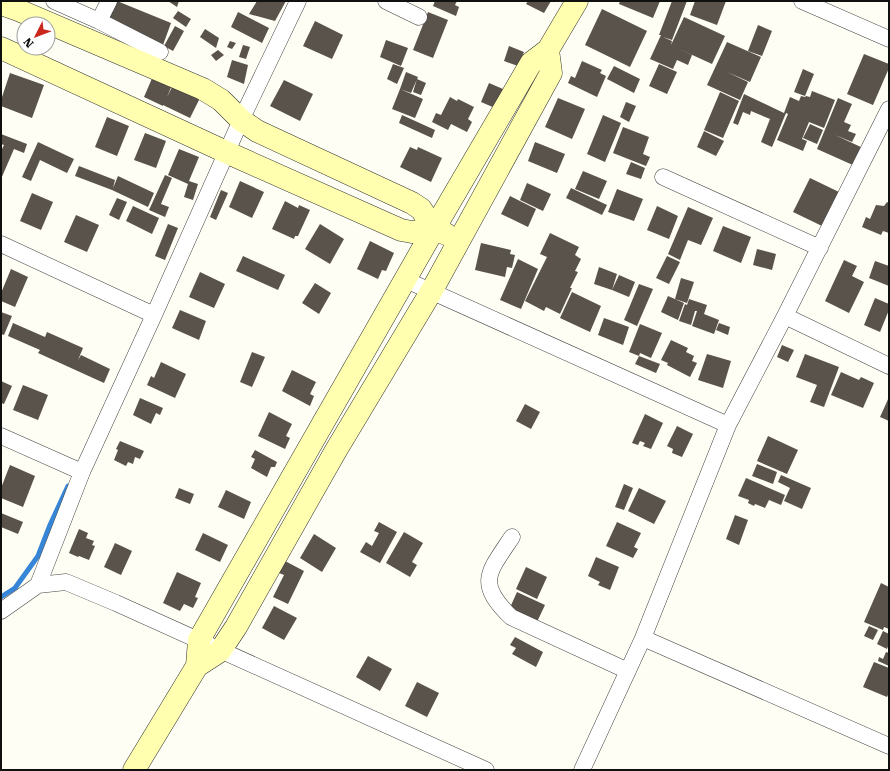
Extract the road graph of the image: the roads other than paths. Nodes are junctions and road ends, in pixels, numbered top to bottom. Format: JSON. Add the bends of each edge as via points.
{"nodes":[{"id":1,"x":54,"y":1,"type":"edge"},
{"id":2,"x":109,"y":1,"type":"edge"},
{"id":3,"x":298,"y":1,"type":"edge"},
{"id":4,"x":386,"y":1,"type":"edge"},
{"id":5,"x":577,"y":1,"type":"edge"},
{"id":6,"x":802,"y":1,"type":"edge"},
{"id":7,"x":1,"y":4,"type":"edge"},
{"id":8,"x":419,"y":17,"type":"dead end"},
{"id":9,"x":99,"y":21,"type":"junction"},
{"id":10,"x":889,"y":39,"type":"edge"},
{"id":11,"x":1,"y":48,"type":"edge"},
{"id":12,"x":548,"y":50,"type":"junction"},
{"id":13,"x":160,"y":52,"type":"dead end"},
{"id":14,"x":889,"y":108,"type":"edge"},
{"id":15,"x":241,"y":120,"type":"junction"},
{"id":16,"x":226,"y":152,"type":"junction"},
{"id":17,"x":478,"y":153,"type":"junction"},
{"id":18,"x":500,"y":164,"type":"junction"},
{"id":19,"x":663,"y":177,"type":"dead end"},
{"id":20,"x":434,"y":228,"type":"junction"},
{"id":21,"x":458,"y":240,"type":"junction"},
{"id":22,"x":1,"y":244,"type":"edge"},
{"id":23,"x":820,"y":248,"type":"junction"},
{"id":24,"x":406,"y":280,"type":"junction"},
{"id":25,"x":431,"y":292,"type":"junction"},
{"id":26,"x":154,"y":315,"type":"junction"},
{"id":27,"x":786,"y":316,"type":"junction"},
{"id":28,"x":375,"y":331,"type":"junction"},
{"id":29,"x":398,"y":344,"type":"junction"},
{"id":30,"x":889,"y":366,"type":"edge"},
{"id":31,"x":728,"y":425,"type":"junction"},
{"id":32,"x":1,"y":436,"type":"edge"},
{"id":33,"x":82,"y":472,"type":"junction"},
{"id":34,"x":267,"y":521,"type":"junction"},
{"id":35,"x":289,"y":533,"type":"junction"},
{"id":36,"x":512,"y":537,"type":"dead end"},
{"id":37,"x":38,"y":585,"type":"junction"},
{"id":38,"x":1,"y":611,"type":"edge"},
{"id":39,"x":643,"y":638,"type":"junction"},
{"id":40,"x":199,"y":640,"type":"junction"},
{"id":41,"x":220,"y":650,"type":"junction"},
{"id":42,"x":197,"y":666,"type":"junction"},
{"id":43,"x":628,"y":671,"type":"junction"},
{"id":44,"x":889,"y":746,"type":"edge"},
{"id":45,"x":134,"y":770,"type":"edge"},
{"id":46,"x":486,"y":770,"type":"edge"},
{"id":47,"x":582,"y":770,"type":"edge"}],
"edges":[{"from":1,"to":9,"type":"street"},
{"from":2,"to":9,"type":"street"},
{"from":3,"to":15,"type":"street"},
{"from":4,"to":8,"type":"street"},
{"from":5,"to":12,"type":"street"},
{"from":6,"to":10,"type":"street"},
{"from":7,"to":15,"type":"street","via":[[203,89],[221,100]]},
{"from":9,"to":13,"type":"street"},
{"from":11,"to":16,"type":"street"},
{"from":12,"to":17,"type":"street","via":[[531,62]]},
{"from":12,"to":18,"type":"street","via":[[550,73]]},
{"from":14,"to":23,"type":"street"},
{"from":15,"to":16,"type":"street"},
{"from":15,"to":20,"type":"street","via":[[257,131],[412,203],[421,209]]},
{"from":16,"to":20,"type":"street","via":[[401,230],[412,232]]},
{"from":16,"to":26,"type":"street"},
{"from":17,"to":18,"type":"street"},
{"from":17,"to":20,"type":"street"},
{"from":18,"to":21,"type":"street"},
{"from":19,"to":23,"type":"street"},
{"from":20,"to":21,"type":"street"},
{"from":20,"to":24,"type":"street"},
{"from":21,"to":25,"type":"street"},
{"from":22,"to":26,"type":"street"},
{"from":23,"to":27,"type":"street"},
{"from":24,"to":25,"type":"street"},
{"from":24,"to":28,"type":"street"},
{"from":25,"to":29,"type":"street"},
{"from":25,"to":31,"type":"street"},
{"from":26,"to":33,"type":"street"},
{"from":27,"to":30,"type":"street"},
{"from":27,"to":31,"type":"street"},
{"from":28,"to":29,"type":"street"},
{"from":28,"to":34,"type":"street"},
{"from":29,"to":35,"type":"street"},
{"from":31,"to":39,"type":"street"},
{"from":32,"to":33,"type":"street"},
{"from":33,"to":37,"type":"street"},
{"from":34,"to":35,"type":"street"},
{"from":34,"to":40,"type":"street"},
{"from":35,"to":41,"type":"street","via":[[236,627]]},
{"from":36,"to":43,"type":"street","via":[[494,564],[489,578],[492,594],[498,605],[511,617]]},
{"from":37,"to":38,"type":"street"},
{"from":37,"to":40,"type":"street","via":[[66,582]]},
{"from":39,"to":43,"type":"street"},
{"from":39,"to":44,"type":"street"},
{"from":40,"to":41,"type":"street"},
{"from":40,"to":42,"type":"street"},
{"from":41,"to":42,"type":"street"},
{"from":41,"to":46,"type":"street"},
{"from":42,"to":45,"type":"street"},
{"from":43,"to":47,"type":"street"}]}
